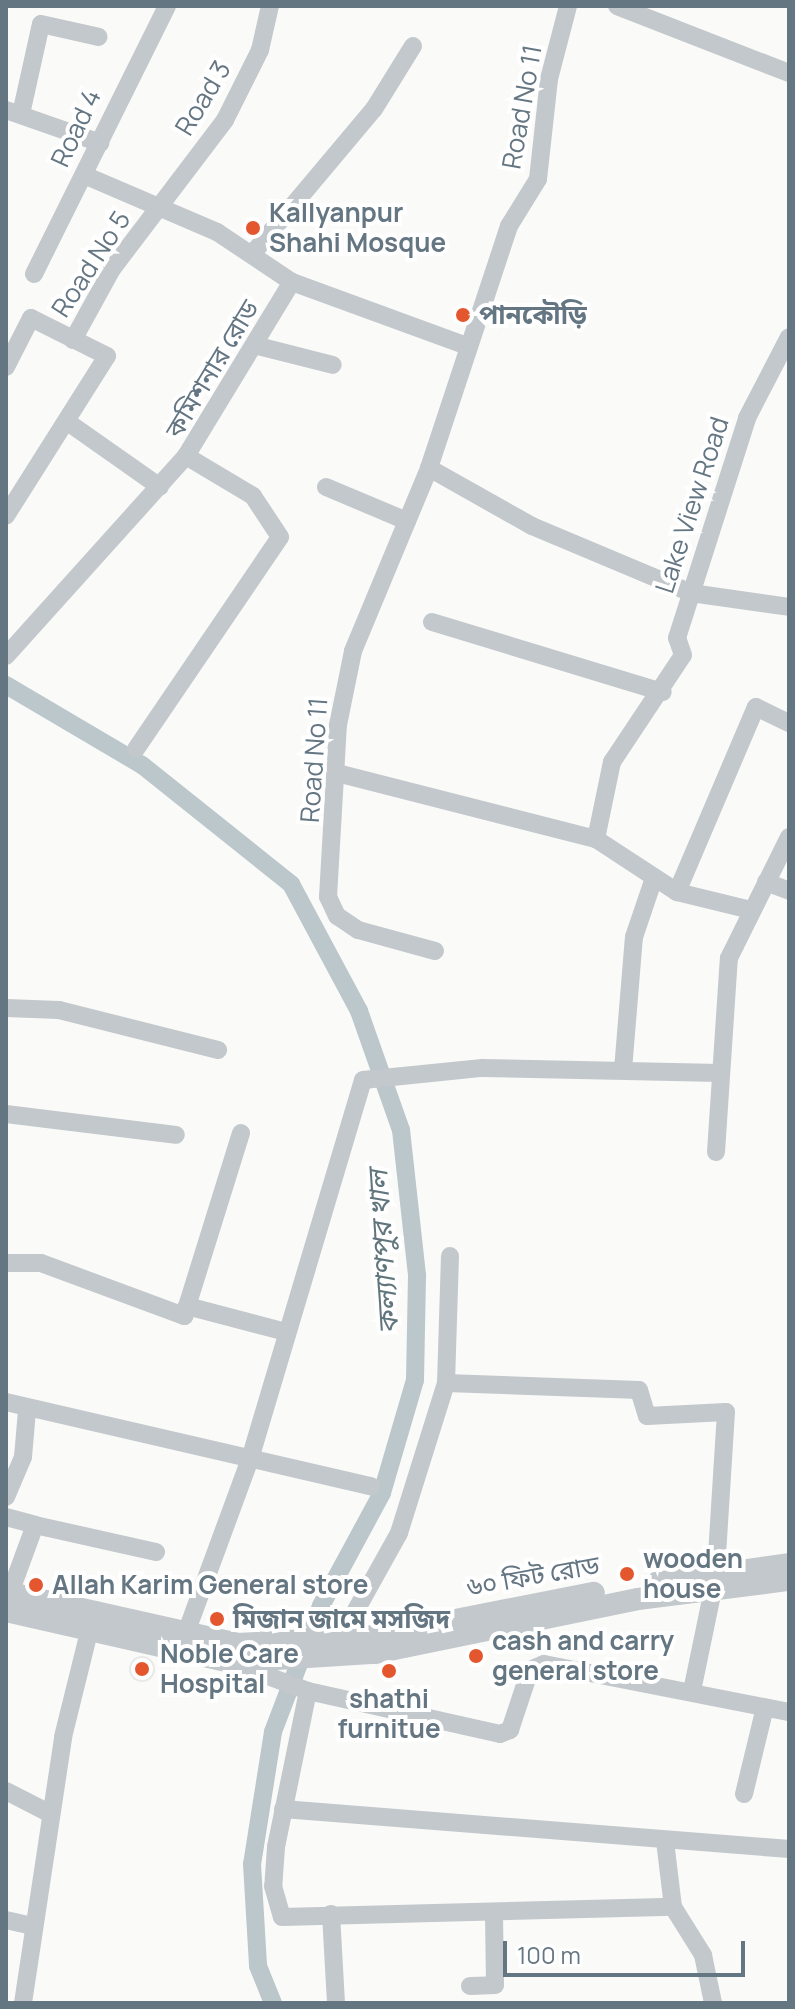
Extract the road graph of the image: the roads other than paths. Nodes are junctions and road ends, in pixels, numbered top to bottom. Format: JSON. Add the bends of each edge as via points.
{"nodes":[{"id":1,"x":167,"y":6,"type":"edge"},
{"id":2,"x":270,"y":6,"type":"edge"},
{"id":3,"x":568,"y":6,"type":"edge"},
{"id":4,"x":617,"y":6,"type":"edge"},
{"id":5,"x":99,"y":37,"type":"dead end"},
{"id":6,"x":413,"y":46,"type":"dead end"},
{"id":7,"x":789,"y":73,"type":"edge"},
{"id":8,"x":13,"y":112,"type":"edge"},
{"id":9,"x":100,"y":143,"type":"junction"},
{"id":10,"x":84,"y":175,"type":"junction"},
{"id":11,"x":160,"y":206,"type":"junction"},
{"id":12,"x":253,"y":253,"type":"junction"},
{"id":13,"x":34,"y":274,"type":"dead end"},
{"id":14,"x":292,"y":282,"type":"junction"},
{"id":15,"x":789,"y":337,"type":"edge"},
{"id":16,"x":73,"y":340,"type":"junction"},
{"id":17,"x":258,"y":346,"type":"junction"},
{"id":18,"x":467,"y":346,"type":"junction"},
{"id":19,"x":333,"y":365,"type":"dead end"},
{"id":20,"x":6,"y":367,"type":"edge"},
{"id":21,"x":69,"y":423,"type":"junction"},
{"id":22,"x":186,"y":456,"type":"junction"},
{"id":23,"x":429,"y":468,"type":"junction"},
{"id":24,"x":160,"y":487,"type":"junction"},
{"id":25,"x":326,"y":487,"type":"dead end"},
{"id":26,"x":6,"y":516,"type":"edge"},
{"id":27,"x":407,"y":521,"type":"junction"},
{"id":28,"x":691,"y":593,"type":"junction"},
{"id":29,"x":789,"y":607,"type":"edge"},
{"id":30,"x":432,"y":622,"type":"dead end"},
{"id":31,"x":6,"y":656,"type":"edge"},
{"id":32,"x":663,"y":692,"type":"junction"},
{"id":33,"x":789,"y":723,"type":"edge"},
{"id":34,"x":136,"y":749,"type":"dead end"},
{"id":35,"x":337,"y":773,"type":"junction"},
{"id":36,"x":789,"y":837,"type":"edge"},
{"id":37,"x":596,"y":839,"type":"junction"},
{"id":38,"x":653,"y":881,"type":"junction"},
{"id":39,"x":766,"y":882,"type":"junction"},
{"id":40,"x":789,"y":891,"type":"edge"},
{"id":41,"x":677,"y":892,"type":"junction"},
{"id":42,"x":751,"y":910,"type":"junction"},
{"id":43,"x":435,"y":951,"type":"dead end"},
{"id":44,"x":6,"y":1008,"type":"edge"},
{"id":45,"x":218,"y":1050,"type":"dead end"},
{"id":46,"x":623,"y":1070,"type":"junction"},
{"id":47,"x":720,"y":1073,"type":"junction"},
{"id":48,"x":6,"y":1114,"type":"edge"},
{"id":49,"x":241,"y":1133,"type":"dead end"},
{"id":50,"x":176,"y":1135,"type":"dead end"},
{"id":51,"x":716,"y":1152,"type":"dead end"},
{"id":52,"x":450,"y":1256,"type":"dead end"},
{"id":53,"x":6,"y":1263,"type":"edge"},
{"id":54,"x":187,"y":1306,"type":"junction"},
{"id":55,"x":286,"y":1332,"type":"junction"},
{"id":56,"x":446,"y":1383,"type":"junction"},
{"id":57,"x":6,"y":1402,"type":"edge"},
{"id":58,"x":27,"y":1410,"type":"junction"},
{"id":59,"x":250,"y":1459,"type":"junction"},
{"id":60,"x":371,"y":1486,"type":"dead end"},
{"id":61,"x":6,"y":1497,"type":"edge"},
{"id":62,"x":6,"y":1517,"type":"edge"},
{"id":63,"x":35,"y":1525,"type":"junction"},
{"id":64,"x":156,"y":1552,"type":"dead end"},
{"id":65,"x":789,"y":1564,"type":"edge"},
{"id":66,"x":722,"y":1580,"type":"junction"},
{"id":67,"x":789,"y":1580,"type":"edge"},
{"id":68,"x":7,"y":1599,"type":"edge"},
{"id":69,"x":89,"y":1632,"type":"junction"},
{"id":70,"x":186,"y":1633,"type":"junction"},
{"id":71,"x":330,"y":1645,"type":"junction"},
{"id":72,"x":271,"y":1660,"type":"junction"},
{"id":73,"x":306,"y":1690,"type":"junction"},
{"id":74,"x":692,"y":1691,"type":"junction"},
{"id":75,"x":765,"y":1707,"type":"junction"},
{"id":76,"x":789,"y":1712,"type":"edge"},
{"id":77,"x":6,"y":1791,"type":"edge"},
{"id":78,"x":744,"y":1794,"type":"dead end"},
{"id":79,"x":283,"y":1809,"type":"junction"},
{"id":80,"x":49,"y":1813,"type":"junction"},
{"id":81,"x":665,"y":1841,"type":"junction"},
{"id":82,"x":789,"y":1849,"type":"edge"},
{"id":83,"x":673,"y":1907,"type":"junction"},
{"id":84,"x":494,"y":1912,"type":"junction"},
{"id":85,"x":331,"y":1914,"type":"junction"},
{"id":86,"x":6,"y":1920,"type":"edge"},
{"id":87,"x":32,"y":1926,"type":"junction"},
{"id":88,"x":470,"y":1986,"type":"dead end"},
{"id":89,"x":23,"y":2003,"type":"edge"},
{"id":90,"x":336,"y":2003,"type":"edge"},
{"id":91,"x":713,"y":2003,"type":"edge"}],
"edges":[{"from":1,"to":9,"type":"street","name":"Road 4"},
{"from":2,"to":11,"type":"street","name":"Road 3","via":[[247,81]]},
{"from":3,"to":18,"type":"street","name":"Road No 11","via":[[549,79],[538,179],[509,226]]},
{"from":4,"to":7,"type":"street"},
{"from":5,"to":8,"type":"street","via":[[41,24]]},
{"from":6,"to":12,"type":"street","via":[[374,109]]},
{"from":8,"to":9,"type":"street"},
{"from":9,"to":10,"type":"street","name":"Road 4"},
{"from":10,"to":11,"type":"street","name":"Road No 5"},
{"from":10,"to":13,"type":"street","name":"Road 4"},
{"from":11,"to":12,"type":"street"},
{"from":11,"to":16,"type":"street","name":"Road No 5","via":[[112,269]]},
{"from":12,"to":14,"type":"street"},
{"from":14,"to":17,"type":"street","name":"কমিশনার রোড"},
{"from":14,"to":18,"type":"street"},
{"from":15,"to":28,"type":"street","name":"Lake View Road","via":[[747,418]]},
{"from":16,"to":20,"type":"street","via":[[31,318]]},
{"from":16,"to":21,"type":"street","via":[[107,356]]},
{"from":17,"to":19,"type":"street"},
{"from":17,"to":22,"type":"street","name":"কমিশনার রোড"},
{"from":18,"to":23,"type":"street","name":"Road No 11"},
{"from":21,"to":24,"type":"street"},
{"from":21,"to":26,"type":"street"},
{"from":22,"to":24,"type":"street"},
{"from":22,"to":34,"type":"street","name":"কমিশনার রোড","via":[[253,496],[280,537]]},
{"from":23,"to":27,"type":"street","name":"Road No 11"},
{"from":23,"to":28,"type":"street","via":[[584,548]]},
{"from":24,"to":31,"type":"street","via":[[100,543]]},
{"from":25,"to":27,"type":"street"},
{"from":27,"to":35,"type":"street","name":"Road No 11","via":[[353,651],[338,725]]},
{"from":28,"to":29,"type":"street"},
{"from":28,"to":32,"type":"street","name":"Lake View Road","via":[[677,638],[683,655]]},
{"from":30,"to":32,"type":"street"},
{"from":32,"to":37,"type":"street","name":"Lake View Road","via":[[612,762]]},
{"from":33,"to":41,"type":"street","via":[[756,707]]},
{"from":35,"to":37,"type":"street"},
{"from":35,"to":43,"type":"street","name":"Road No 11","via":[[328,897],[337,916],[358,930]]},
{"from":36,"to":39,"type":"street"},
{"from":37,"to":38,"type":"street"},
{"from":38,"to":41,"type":"street"},
{"from":38,"to":46,"type":"street","via":[[634,937]]},
{"from":39,"to":40,"type":"street"},
{"from":39,"to":42,"type":"street"},
{"from":41,"to":42,"type":"street"},
{"from":42,"to":47,"type":"street","via":[[740,944],[729,958]]},
{"from":44,"to":45,"type":"street","via":[[59,1010]]},
{"from":46,"to":47,"type":"street"},
{"from":46,"to":55,"type":"street","via":[[482,1068],[371,1077],[360,1084]]},
{"from":47,"to":51,"type":"street"},
{"from":48,"to":50,"type":"street"},
{"from":49,"to":54,"type":"street"},
{"from":52,"to":56,"type":"street"},
{"from":53,"to":54,"type":"street","via":[[41,1263],[184,1316]]},
{"from":54,"to":55,"type":"street"},
{"from":55,"to":59,"type":"street"},
{"from":56,"to":66,"type":"street","via":[[639,1390],[647,1416],[726,1412]]},
{"from":56,"to":71,"type":"street","via":[[399,1533]]},
{"from":57,"to":58,"type":"street"},
{"from":58,"to":59,"type":"street"},
{"from":58,"to":61,"type":"street","via":[[23,1457]]},
{"from":59,"to":60,"type":"street"},
{"from":59,"to":70,"type":"street"},
{"from":62,"to":63,"type":"street"},
{"from":63,"to":64,"type":"street"},
{"from":63,"to":68,"type":"street"},
{"from":65,"to":66,"type":"street","name":"৬০ ফিট রোড"},
{"from":66,"to":67,"type":"street","name":"৬০ ফিট রোড"},
{"from":66,"to":71,"type":"street","name":"৬০ ফিট রোড"},
{"from":66,"to":74,"type":"street"},
{"from":68,"to":69,"type":"street","name":"৬০ ফিট রোড"},
{"from":68,"to":70,"type":"street","name":"৬০ ফিট রোড"},
{"from":69,"to":72,"type":"street","name":"৬০ ফিট রোড","via":[[230,1662]]},
{"from":69,"to":80,"type":"street"},
{"from":70,"to":72,"type":"street","name":"৬০ ফিট রোড","via":[[238,1644]]},
{"from":71,"to":72,"type":"street","name":"৬০ ফিট রোড"},
{"from":72,"to":73,"type":"street"},
{"from":73,"to":74,"type":"street","via":[[500,1734],[510,1730],[530,1670],[544,1664]]},
{"from":73,"to":79,"type":"street"},
{"from":74,"to":75,"type":"street"},
{"from":75,"to":76,"type":"street"},
{"from":75,"to":78,"type":"street"},
{"from":77,"to":80,"type":"street"},
{"from":79,"to":81,"type":"street","via":[[661,1834]]},
{"from":79,"to":85,"type":"street","via":[[273,1886],[278,1915]]},
{"from":80,"to":87,"type":"street"},
{"from":81,"to":82,"type":"street"},
{"from":81,"to":83,"type":"street"},
{"from":83,"to":84,"type":"street"},
{"from":83,"to":91,"type":"street","via":[[703,1955]]},
{"from":84,"to":85,"type":"street"},
{"from":84,"to":88,"type":"street","via":[[495,1985]]},
{"from":85,"to":90,"type":"street"},
{"from":86,"to":87,"type":"street"},
{"from":87,"to":89,"type":"street"}]}
